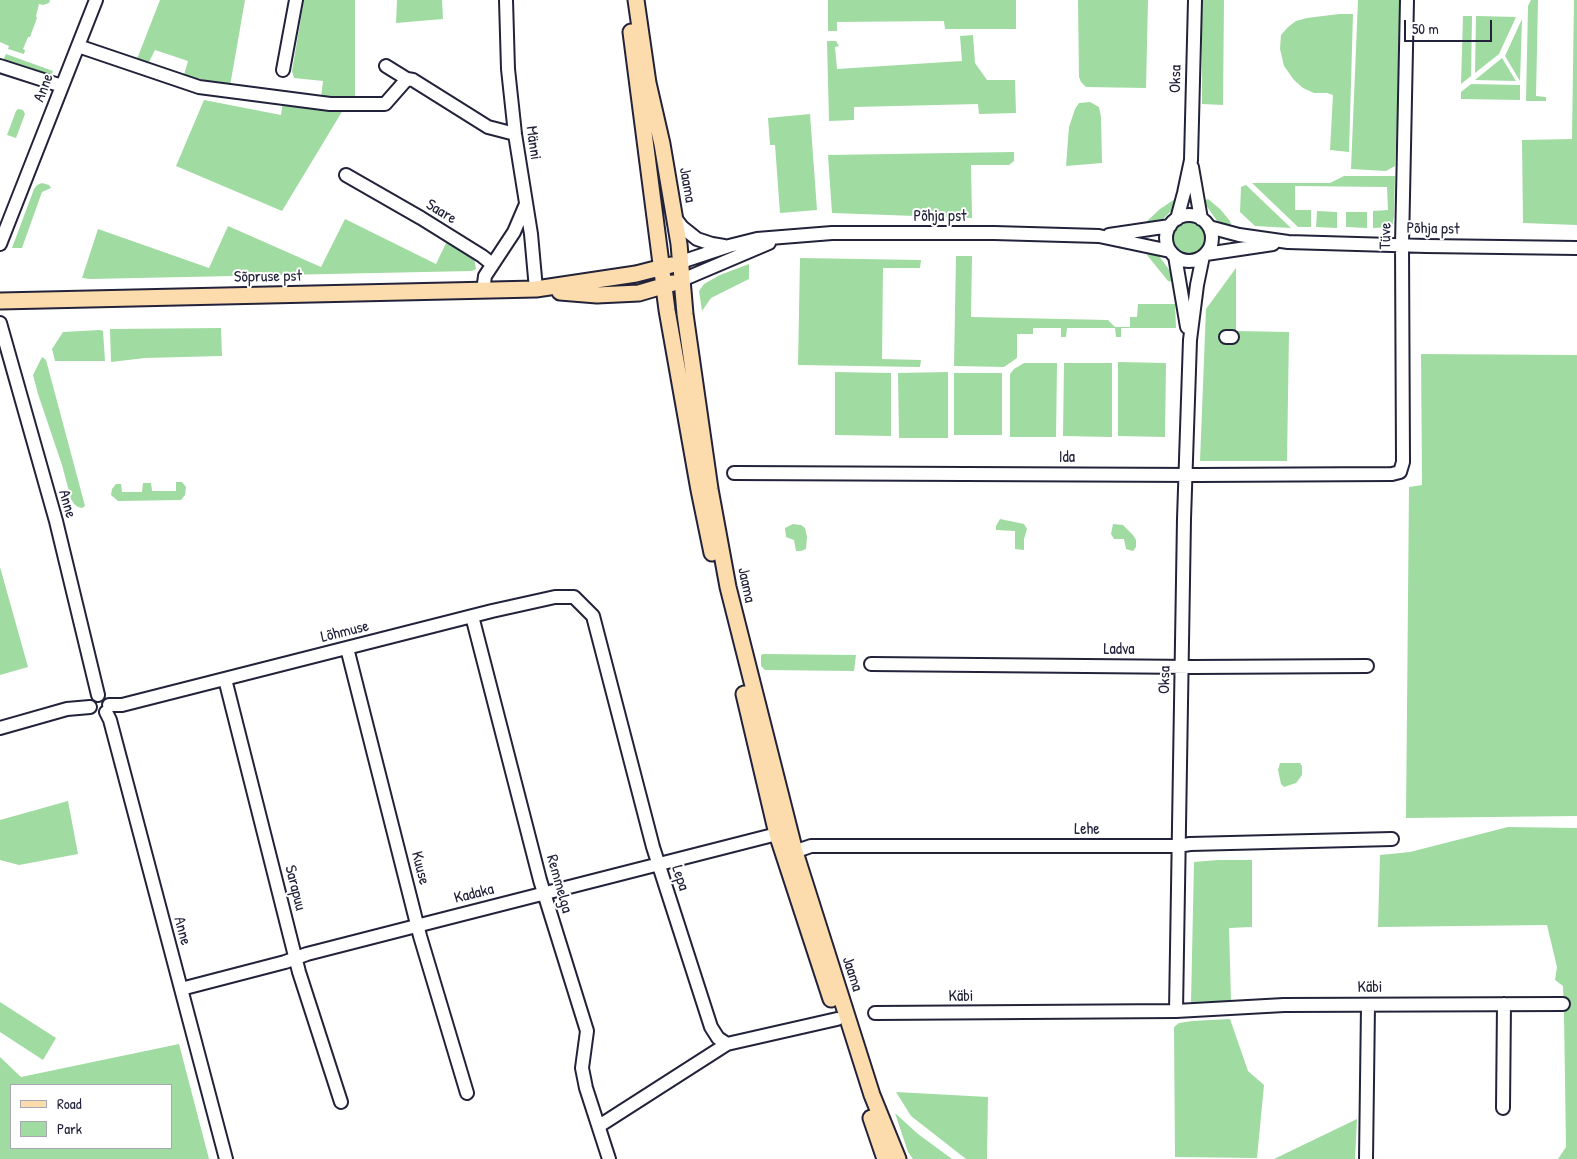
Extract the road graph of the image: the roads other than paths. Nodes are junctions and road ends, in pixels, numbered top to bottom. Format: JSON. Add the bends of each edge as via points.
{"nodes":[{"id":1,"x":96,"y":0,"type":"edge"},
{"id":2,"x":296,"y":0,"type":"edge"},
{"id":3,"x":506,"y":0,"type":"edge"},
{"id":4,"x":628,"y":0,"type":"edge"},
{"id":5,"x":636,"y":0,"type":"edge"},
{"id":6,"x":1195,"y":0,"type":"edge"},
{"id":7,"x":1407,"y":0,"type":"edge"},
{"id":8,"x":78,"y":46,"type":"junction"},
{"id":9,"x":0,"y":66,"type":"edge"},
{"id":10,"x":386,"y":66,"type":"dead end"},
{"id":11,"x":283,"y":70,"type":"dead end"},
{"id":12,"x":407,"y":79,"type":"junction"},
{"id":13,"x":62,"y":86,"type":"junction"},
{"id":14,"x":515,"y":134,"type":"junction"},
{"id":15,"x":1191,"y":160,"type":"junction"},
{"id":16,"x":346,"y":176,"type":"dead end"},
{"id":17,"x":526,"y":204,"type":"junction"},
{"id":18,"x":675,"y":218,"type":"junction"},
{"id":19,"x":1173,"y":223,"type":"junction"},
{"id":20,"x":1205,"y":223,"type":"junction"},
{"id":21,"x":514,"y":232,"type":"junction"},
{"id":22,"x":531,"y":234,"type":"junction"},
{"id":23,"x":1099,"y":236,"type":"junction"},
{"id":24,"x":780,"y":237,"type":"junction"},
{"id":25,"x":1288,"y":242,"type":"junction"},
{"id":26,"x":0,"y":244,"type":"edge"},
{"id":27,"x":1402,"y":245,"type":"junction"},
{"id":28,"x":729,"y":246,"type":"junction"},
{"id":29,"x":1577,"y":248,"type":"edge"},
{"id":30,"x":1173,"y":253,"type":"junction"},
{"id":31,"x":1204,"y":255,"type":"junction"},
{"id":32,"x":681,"y":262,"type":"junction"},
{"id":33,"x":492,"y":264,"type":"junction"},
{"id":34,"x":662,"y":268,"type":"junction"},
{"id":35,"x":682,"y":280,"type":"junction"},
{"id":36,"x":664,"y":287,"type":"junction"},
{"id":37,"x":536,"y":289,"type":"junction"},
{"id":38,"x":483,"y":291,"type":"junction"},
{"id":39,"x":0,"y":300,"type":"edge"},
{"id":40,"x":0,"y":323,"type":"edge"},
{"id":41,"x":1190,"y":340,"type":"junction"},
{"id":42,"x":1400,"y":472,"type":"joint"},
{"id":43,"x":734,"y":473,"type":"dead end"},
{"id":44,"x":1186,"y":475,"type":"junction"},
{"id":45,"x":586,"y":608,"type":"joint"},
{"id":46,"x":472,"y":616,"type":"junction"},
{"id":47,"x":347,"y":648,"type":"junction"},
{"id":48,"x":871,"y":664,"type":"dead end"},
{"id":49,"x":1182,"y":666,"type":"junction"},
{"id":50,"x":1367,"y":666,"type":"dead end"},
{"id":51,"x":225,"y":679,"type":"junction"},
{"id":52,"x":98,"y":695,"type":"junction"},
{"id":53,"x":90,"y":707,"type":"junction"},
{"id":54,"x":108,"y":708,"type":"junction"},
{"id":55,"x":0,"y":728,"type":"edge"},
{"id":56,"x":777,"y":834,"type":"junction"},
{"id":57,"x":1392,"y":839,"type":"dead end"},
{"id":58,"x":1178,"y":846,"type":"junction"},
{"id":59,"x":789,"y":854,"type":"junction"},
{"id":60,"x":659,"y":864,"type":"junction"},
{"id":61,"x":544,"y":893,"type":"junction"},
{"id":62,"x":418,"y":926,"type":"junction"},
{"id":63,"x":296,"y":959,"type":"junction"},
{"id":64,"x":181,"y":988,"type":"junction"},
{"id":65,"x":1368,"y":1004,"type":"junction"},
{"id":66,"x":1504,"y":1004,"type":"junction"},
{"id":67,"x":1563,"y":1004,"type":"dead end"},
{"id":68,"x":1172,"y":1011,"type":"junction"},
{"id":69,"x":875,"y":1013,"type":"dead end"},
{"id":70,"x":837,"y":1019,"type":"junction"},
{"id":71,"x":727,"y":1044,"type":"junction"},
{"id":72,"x":467,"y":1093,"type":"dead end"},
{"id":73,"x":341,"y":1102,"type":"dead end"},
{"id":74,"x":1503,"y":1108,"type":"dead end"},
{"id":75,"x":598,"y":1126,"type":"junction"},
{"id":76,"x":226,"y":1159,"type":"edge"},
{"id":77,"x":610,"y":1159,"type":"edge"},
{"id":78,"x":885,"y":1159,"type":"edge"},
{"id":79,"x":898,"y":1159,"type":"edge"},
{"id":80,"x":1366,"y":1159,"type":"edge"}],
"edges":[{"from":1,"to":8,"type":"street","name":"Anne"},
{"from":2,"to":11,"type":"street"},
{"from":3,"to":14,"type":"street","name":"Männi","via":[[508,69]]},
{"from":4,"to":34,"type":"main road","name":"Jaama"},
{"from":5,"to":18,"type":"main road","name":"Jaama","via":[[648,83]]},
{"from":6,"to":15,"type":"street","name":"Oksa"},
{"from":7,"to":27,"type":"street","name":"Tüve"},
{"from":8,"to":12,"type":"street","via":[[199,87],[330,104],[385,104]]},
{"from":8,"to":13,"type":"street","name":"Anne"},
{"from":9,"to":13,"type":"street"},
{"from":10,"to":12,"type":"street"},
{"from":12,"to":14,"type":"street","via":[[488,127]]},
{"from":13,"to":26,"type":"street","name":"Anne"},
{"from":14,"to":17,"type":"street","name":"Männi"},
{"from":15,"to":19,"type":"street","name":"Oksa"},
{"from":15,"to":20,"type":"street","name":"Oksa"},
{"from":16,"to":33,"type":"street","name":"Saare","via":[[421,218]]},
{"from":17,"to":21,"type":"street"},
{"from":17,"to":22,"type":"street","name":"Männi"},
{"from":18,"to":28,"type":"street","via":[[697,239]]},
{"from":18,"to":32,"type":"main road","name":"Jaama"},
{"from":19,"to":20,"type":"street","via":[[1186,216],[1197,216]]},
{"from":19,"to":23,"type":"street","name":"Põhja pst"},
{"from":19,"to":30,"type":"street","via":[[1167,238]]},
{"from":20,"to":25,"type":"street","name":"Põhja pst","via":[[1239,235]]},
{"from":20,"to":31,"type":"street","via":[[1212,241]]},
{"from":21,"to":22,"type":"street"},
{"from":21,"to":33,"type":"street"},
{"from":22,"to":37,"type":"street","name":"Männi"},
{"from":23,"to":24,"type":"street","name":"Põhja pst","via":[[832,233]]},
{"from":23,"to":30,"type":"street","name":"Põhja pst"},
{"from":24,"to":28,"type":"street","name":"Põhja pst"},
{"from":24,"to":35,"type":"street","name":"Põhja pst"},
{"from":25,"to":27,"type":"street","name":"Põhja pst"},
{"from":25,"to":31,"type":"street","name":"Põhja pst"},
{"from":27,"to":29,"type":"street","name":"Põhja pst"},
{"from":27,"to":42,"type":"street","name":"Tüve","via":[[1403,462]]},
{"from":28,"to":32,"type":"street","name":"Põhja pst"},
{"from":30,"to":31,"type":"street","via":[[1186,261]]},
{"from":30,"to":41,"type":"street","name":"Oksa"},
{"from":31,"to":41,"type":"street","name":"Oksa"},
{"from":32,"to":34,"type":"main road","name":"Sõpruse pst"},
{"from":32,"to":35,"type":"main road","name":"Jaama"},
{"from":33,"to":38,"type":"street","via":[[485,276]]},
{"from":34,"to":36,"type":"main road","name":"Jaama"},
{"from":34,"to":37,"type":"main road","name":"Sõpruse pst"},
{"from":35,"to":36,"type":"main road","name":"Sõpruse pst"},
{"from":35,"to":59,"type":"main road","name":"Jaama","via":[[710,489],[728,587]]},
{"from":36,"to":37,"type":"main road","name":"Sõpruse pst","via":[[639,293],[606,294]]},
{"from":36,"to":56,"type":"main road","name":"Jaama","via":[[698,490]]},
{"from":37,"to":38,"type":"main road","name":"Sõpruse pst"},
{"from":38,"to":39,"type":"main road","name":"Sõpruse pst"},
{"from":40,"to":52,"type":"street","name":"Anne","via":[[56,521]]},
{"from":41,"to":44,"type":"street","name":"Oksa"},
{"from":42,"to":44,"type":"street","name":"Ida"},
{"from":43,"to":44,"type":"street","name":"Ida"},
{"from":44,"to":49,"type":"street","name":"Oksa"},
{"from":45,"to":46,"type":"street","name":"Lõhmuse","via":[[574,597],[555,597]]},
{"from":45,"to":60,"type":"street","name":"Lepa","via":[[594,616]]},
{"from":46,"to":47,"type":"street","name":"Lõhmuse"},
{"from":46,"to":61,"type":"street","name":"Remmelga"},
{"from":47,"to":51,"type":"street","name":"Lõhmuse"},
{"from":47,"to":62,"type":"street","name":"Kuuse"},
{"from":48,"to":49,"type":"street","name":"Ladva"},
{"from":49,"to":50,"type":"street","name":"Ladva"},
{"from":49,"to":58,"type":"street","name":"Oksa"},
{"from":51,"to":54,"type":"street","name":"Lõhmuse"},
{"from":51,"to":63,"type":"street","name":"Sarapuu"},
{"from":52,"to":53,"type":"street","via":[[92,698]]},
{"from":52,"to":54,"type":"street","via":[[105,696]]},
{"from":53,"to":54,"type":"street","via":[[98,714]]},
{"from":53,"to":55,"type":"street","via":[[67,708]]},
{"from":54,"to":64,"type":"street","name":"Anne"},
{"from":56,"to":59,"type":"main road","name":"Jaama"},
{"from":56,"to":60,"type":"street","name":"Kadaka"},
{"from":57,"to":58,"type":"street","name":"Lehe"},
{"from":58,"to":59,"type":"street","name":"Lehe","via":[[812,846]]},
{"from":58,"to":68,"type":"street","name":"Oksa"},
{"from":59,"to":70,"type":"main road","name":"Jaama"},
{"from":59,"to":79,"type":"main road","name":"Jaama","via":[[872,1095]]},
{"from":60,"to":61,"type":"street","name":"Kadaka"},
{"from":60,"to":71,"type":"street","name":"Lepa","via":[[711,1026],[718,1038]]},
{"from":61,"to":62,"type":"street","name":"Kadaka"},
{"from":61,"to":75,"type":"street","name":"Remmelga","via":[[587,1031],[582,1068]]},
{"from":62,"to":63,"type":"street","name":"Kadaka"},
{"from":62,"to":72,"type":"street","name":"Kuuse"},
{"from":63,"to":64,"type":"street","name":"Kadaka"},
{"from":63,"to":73,"type":"street","name":"Sarapuu"},
{"from":64,"to":76,"type":"street","name":"Anne"},
{"from":65,"to":66,"type":"street","name":"Käbi"},
{"from":65,"to":68,"type":"street","name":"Käbi","via":[[1284,1004]]},
{"from":65,"to":80,"type":"street"},
{"from":66,"to":67,"type":"street","name":"Käbi"},
{"from":66,"to":74,"type":"street"},
{"from":68,"to":69,"type":"street","name":"Käbi"},
{"from":70,"to":71,"type":"street"},
{"from":70,"to":78,"type":"main road","name":"Jaama"},
{"from":71,"to":75,"type":"street"},
{"from":75,"to":77,"type":"street","name":"Remmelga"}]}
